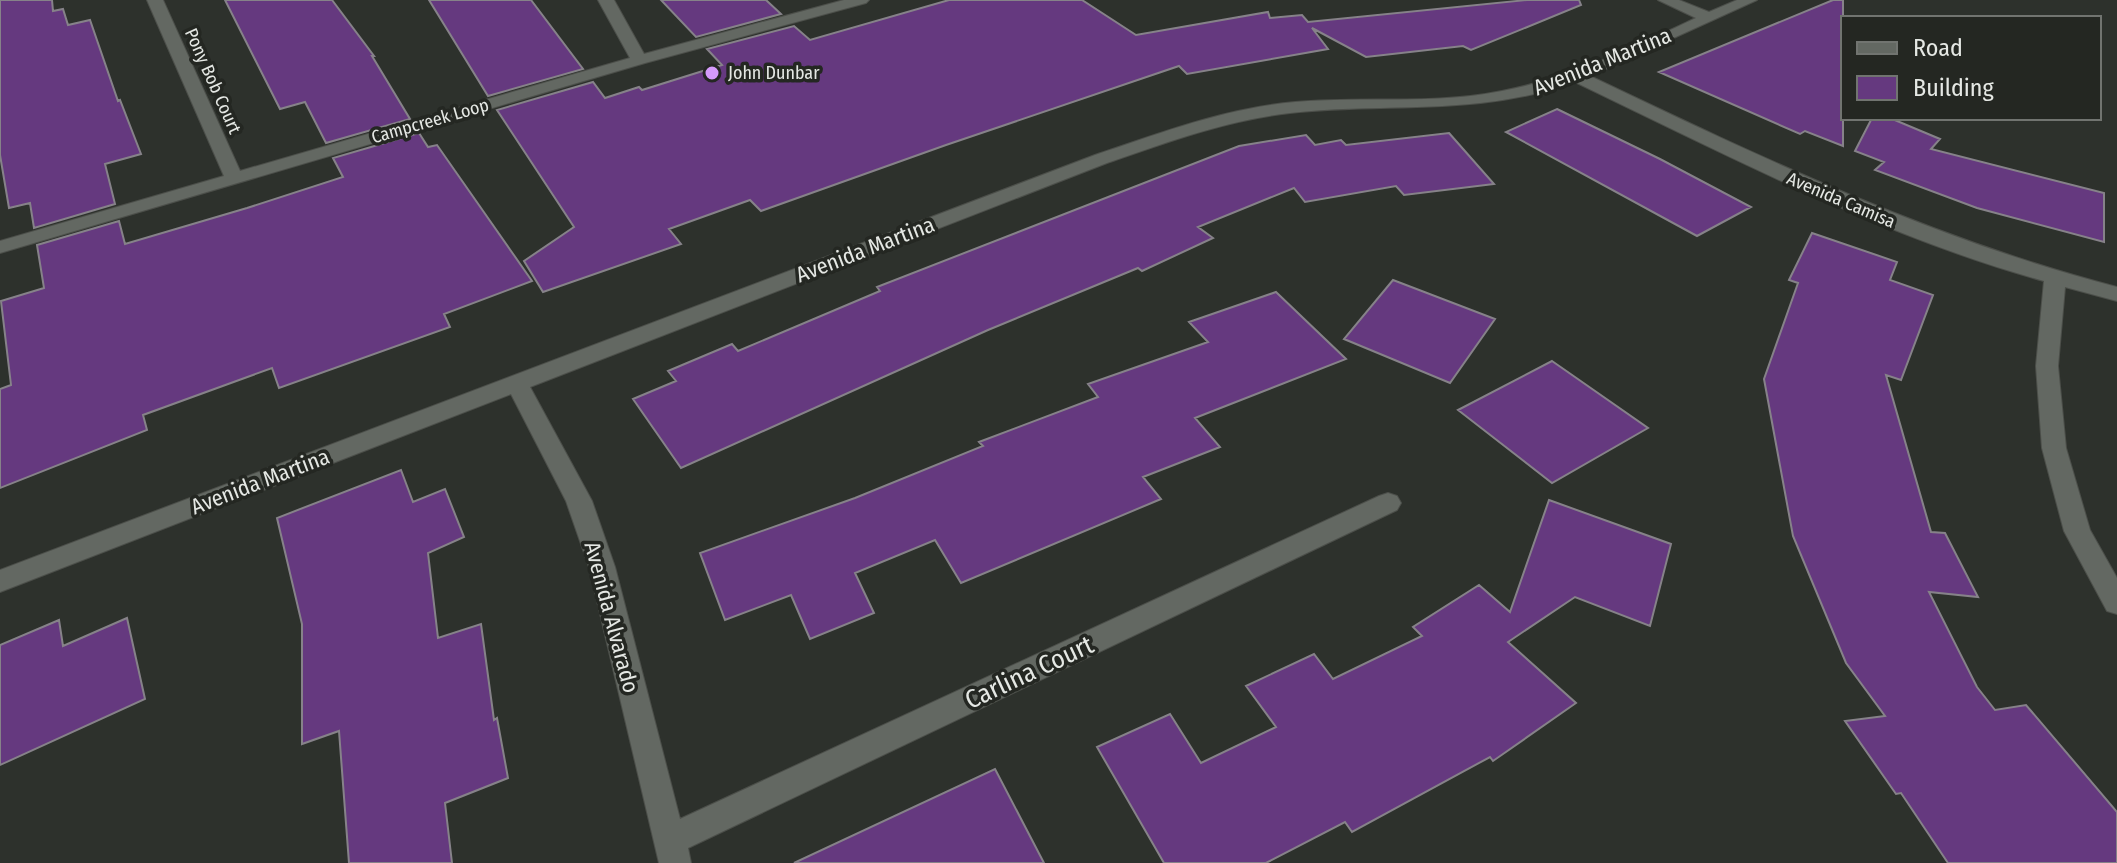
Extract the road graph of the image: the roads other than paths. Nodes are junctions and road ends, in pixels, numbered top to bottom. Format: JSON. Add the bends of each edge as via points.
{"nodes":[{"id":1,"x":155,"y":0,"type":"edge"},
{"id":2,"x":606,"y":0,"type":"edge"},
{"id":3,"x":861,"y":0,"type":"edge"},
{"id":4,"x":1666,"y":0,"type":"edge"},
{"id":5,"x":1749,"y":0,"type":"edge"},
{"id":6,"x":1709,"y":18,"type":"junction"},
{"id":7,"x":639,"y":60,"type":"junction"},
{"id":8,"x":1577,"y":76,"type":"junction"},
{"id":9,"x":234,"y":178,"type":"junction"},
{"id":10,"x":0,"y":247,"type":"edge"},
{"id":11,"x":2055,"y":279,"type":"junction"},
{"id":12,"x":2117,"y":294,"type":"edge"},
{"id":13,"x":517,"y":383,"type":"junction"},
{"id":14,"x":1388,"y":503,"type":"dead end"},
{"id":15,"x":0,"y":581,"type":"edge"},
{"id":16,"x":2117,"y":603,"type":"edge"},
{"id":17,"x":672,"y":852,"type":"edge"}],
"edges":[{"from":1,"to":9,"type":"street","name":"Pony Bob Court"},
{"from":2,"to":7,"type":"street"},
{"from":3,"to":7,"type":"street","name":"Campcreek Loop"},
{"from":4,"to":6,"type":"street"},
{"from":5,"to":6,"type":"street","name":"Avenida Martina"},
{"from":6,"to":8,"type":"street","name":"Avenida Martina"},
{"from":7,"to":9,"type":"street","name":"Campcreek Loop"},
{"from":8,"to":11,"type":"street","name":"Avenida Camisa","via":[[1904,227]]},
{"from":8,"to":13,"type":"street","name":"Avenida Martina","via":[[1498,97],[1293,107],[1202,124]]},
{"from":9,"to":10,"type":"street","name":"Campcreek Loop"},
{"from":11,"to":12,"type":"street","name":"Avenida Camisa"},
{"from":11,"to":16,"type":"street","via":[[2047,366],[2054,448],[2077,531]]},
{"from":13,"to":15,"type":"street","name":"Avenida Martina"},
{"from":13,"to":17,"type":"street","name":"Avenida Alvarado","via":[[579,501],[602,567]]},
{"from":14,"to":17,"type":"street","name":"Carlina Court"}]}
